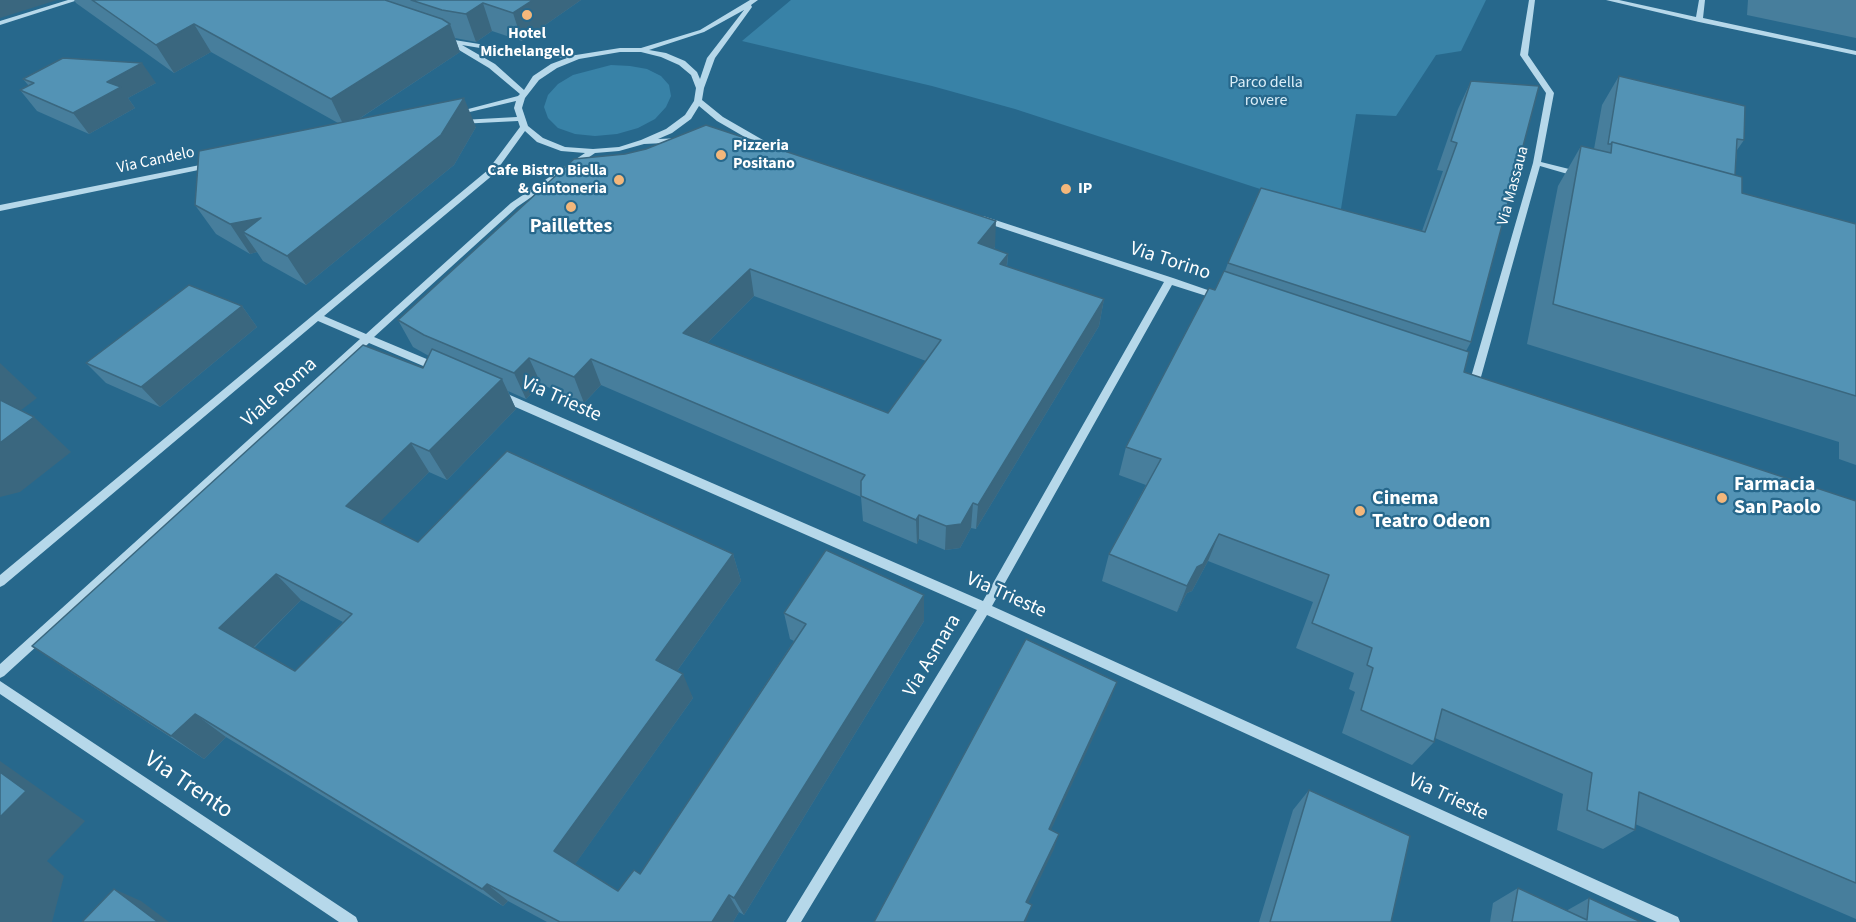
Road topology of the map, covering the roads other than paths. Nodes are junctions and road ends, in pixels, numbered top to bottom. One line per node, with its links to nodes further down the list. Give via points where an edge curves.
1 (75, 0): 7 (street)
2 (1532, 0): 23 (street, Via Massaua, via 1524,54 1550,93)
3 (1609, 0): 6 (street)
4 (1702, 0): 6 (street)
5 (754, 1): 10 (street, via 702,31); 13 (street, via 711,58)
6 (1699, 20): 11 (street)
7 (0, 23)
8 (441, 38): 9 (street)
9 (451, 42): 12 (street); 14 (street, via 492,66)
10 (641, 50): 12 (street); 13 (street, via 682,63 694,74)
11 (1856, 53)
12 (577, 57): 14 (street, via 536,78)
13 (700, 88): 15 (street)
14 (522, 95): 16 (street, via 518,108); 16 (street, via 450,118)
15 (698, 101): 18 (street, via 688,117); 21 (street, via 720,119)
16 (522, 123): 20 (street, via 540,140); 30 (street, Viale Roma, via 491,172)
17 (688, 139): 18 (street)
18 (644, 142): 20 (street)
19 (746, 147): 21 (street)
20 (593, 151): 31 (street, Viale Roma, via 514,205)
21 (779, 153): 22 (street)
22 (790, 156)
23 (1537, 163): 25 (street); 34 (street, Via Massaua)
24 (218, 164): 26 (street, Via Candelo)
25 (1582, 175)
26 (0, 208)
27 (972, 215): 28 (street, Via Torino)
28 (1170, 280): 29 (street, Via Torino); 38 (street, Via Asmara)
29 (1226, 299)
30 (317, 317): 31 (street); 37 (street, Viale Roma)
31 (368, 337): 32 (street); 39 (street, Viale Roma)
32 (455, 375)
33 (1463, 380): 34 (street)
34 (1474, 384): 35 (street)
35 (1485, 388)
36 (487, 390): 38 (street, Via Trieste)
37 (0, 582)
38 (985, 608): 42 (street, Via Asmara); 43 (street, Via Trieste)
39 (0, 672)
40 (0, 687): 41 (street, Via Trento)
41 (351, 922)
42 (793, 922)
43 (1673, 922)

